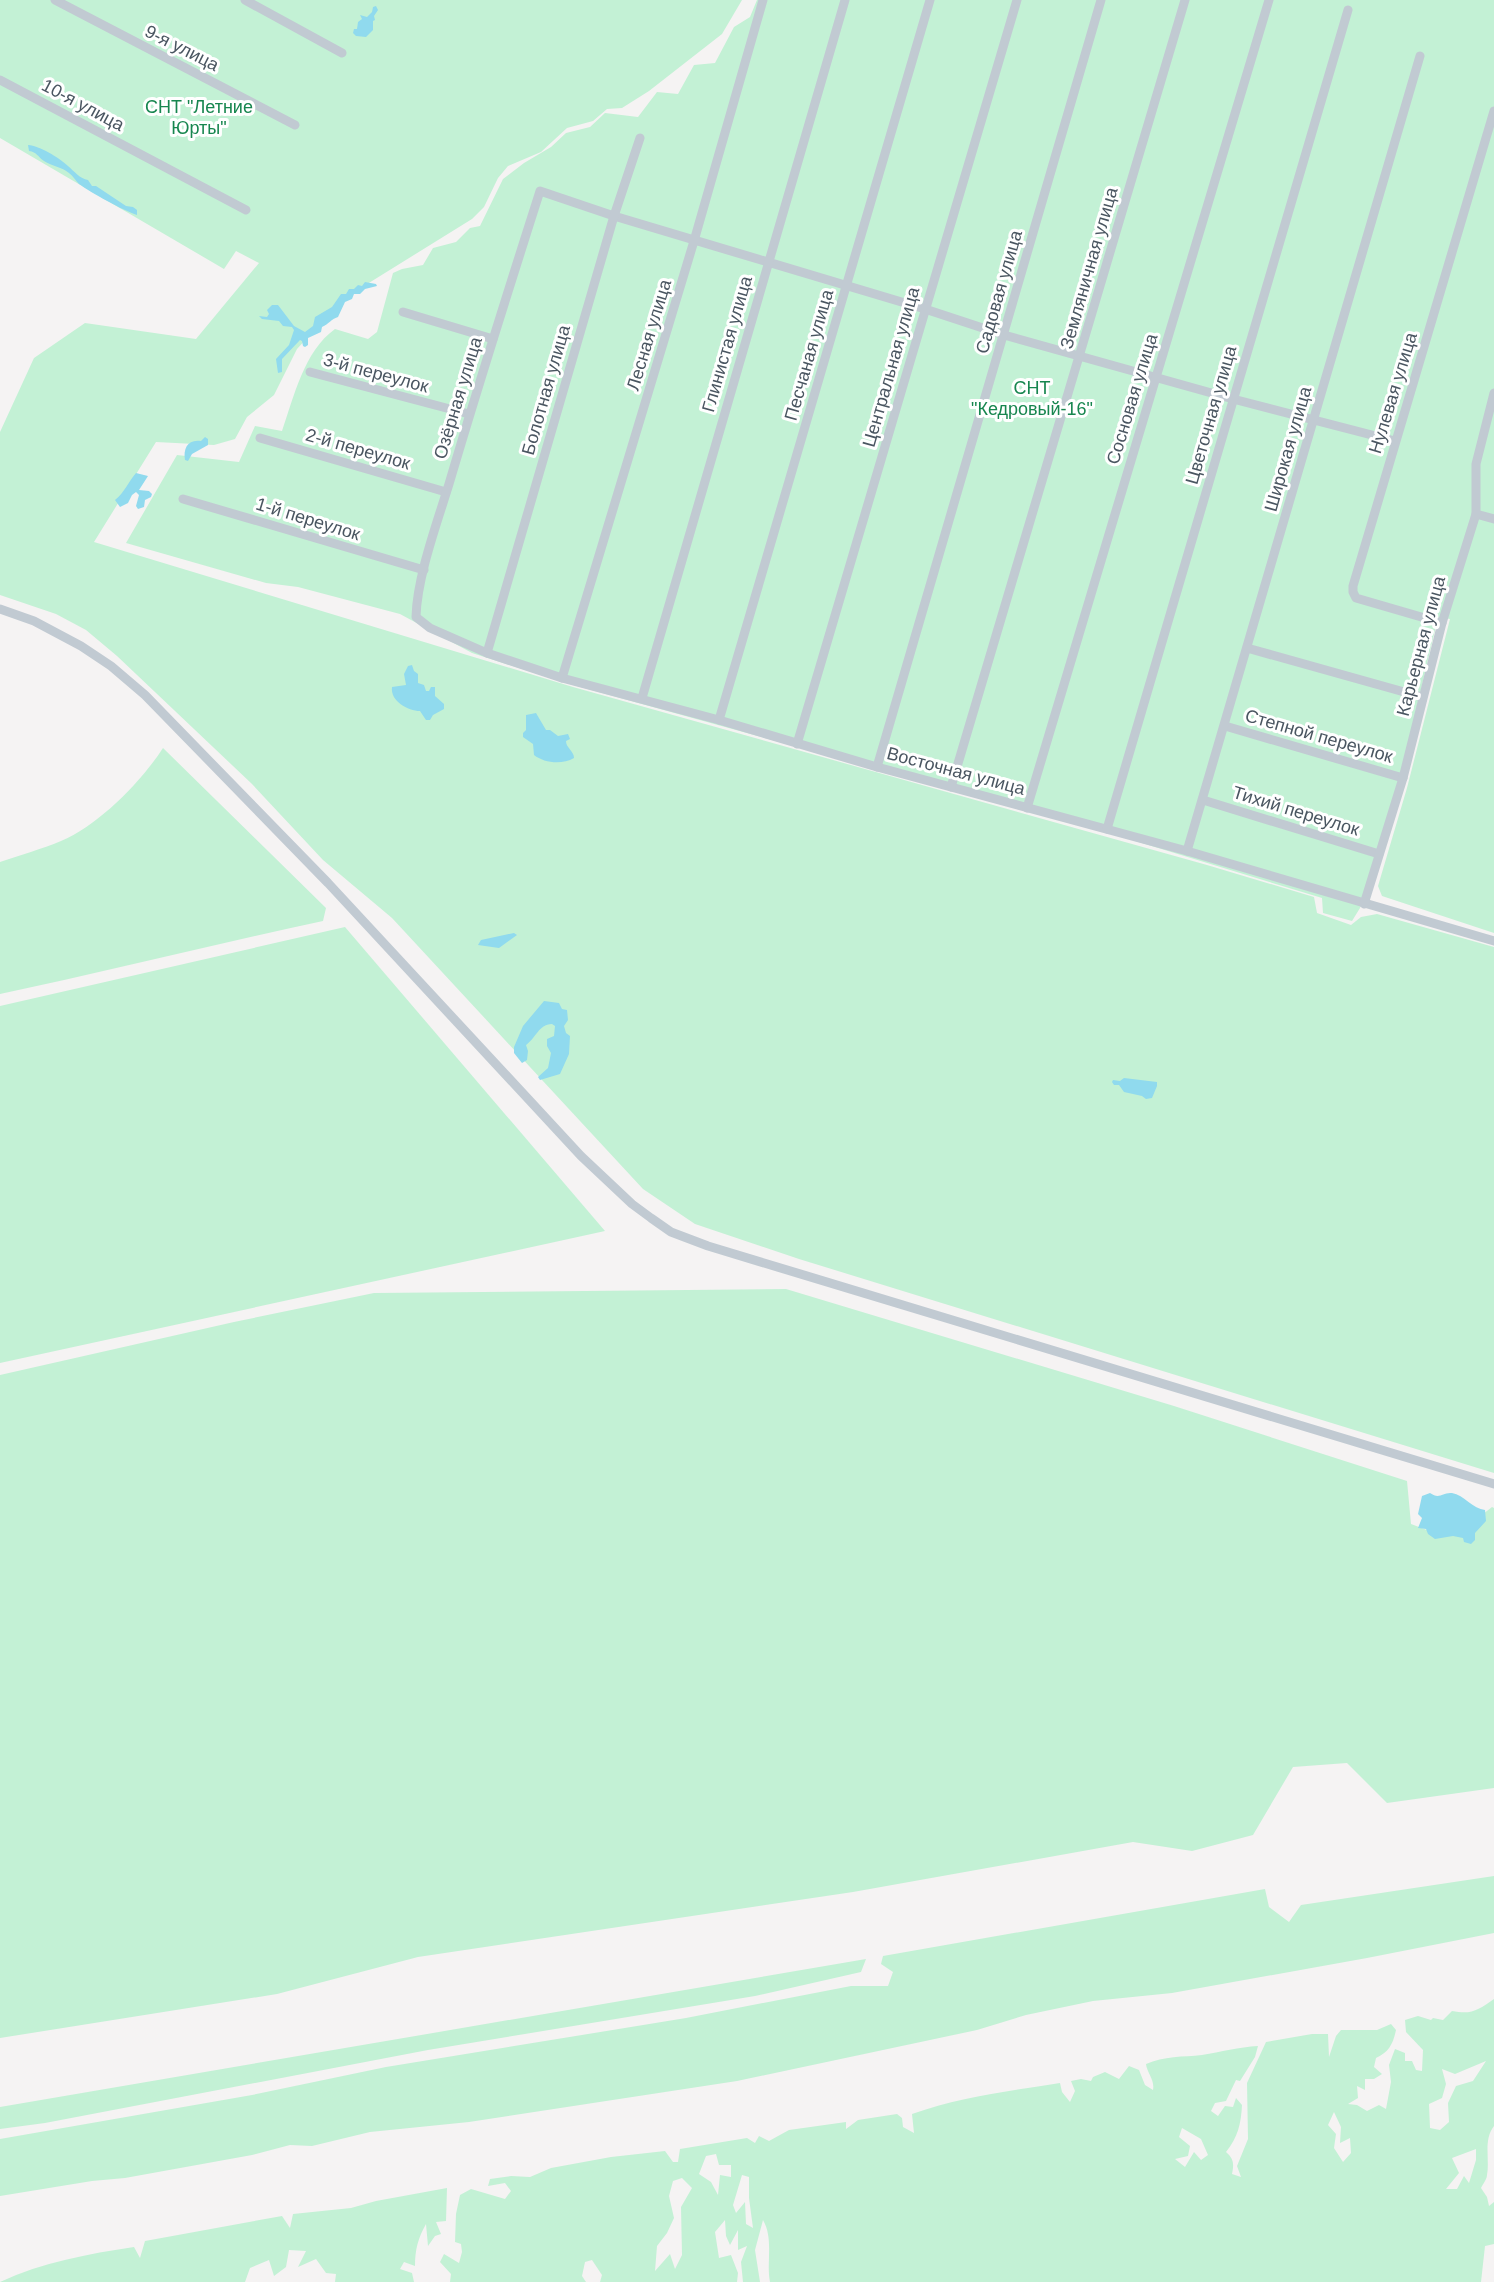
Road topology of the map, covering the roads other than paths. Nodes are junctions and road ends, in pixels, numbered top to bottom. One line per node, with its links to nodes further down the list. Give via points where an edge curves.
1 (55, 0): 15 (street, 9-я улица)
2 (245, 0): 11 (street)
3 (763, 0): 19 (street, Лесная улица)
4 (845, 0): 20 (street, Глинистая улица)
5 (930, 0): 21 (street, Песчаная улица)
6 (1017, 0): 22 (street, Центральная улица)
7 (1101, 0): 24 (street, Садовая улица)
8 (1185, 0): 26 (street, Земляничная улица)
9 (1269, 0): 28 (street, Сосновая улица)
10 (1348, 10): 30 (street, Цветочная улица)
11 (342, 53)
12 (1420, 56): 32 (street, Широкая улица)
13 (0, 80): 17 (street, 10-я улица)
14 (1494, 111): 34 (street, Нулевая улица)
15 (295, 125)
16 (640, 138): 18 (street, Болотная улица)
17 (246, 210)
18 (614, 216): 19 (street); 25 (street, Озёрная улица, via 540,191); 44 (street, Болотная улица)
19 (694, 241): 20 (street); 45 (street, Лесная улица)
20 (767, 262): 21 (street); 47 (street, Глинистая улица)
21 (847, 287): 22 (street); 48 (street, Песчаная улица)
22 (925, 309): 24 (street); 50 (street, Центральная улица)
23 (403, 312): 25 (street)
24 (1004, 335): 26 (street); 51 (street, Садовая улица)
25 (493, 339): 31 (street, Озёрная улица)
26 (1080, 357): 28 (street); 53 (street, Земляничная улица)
27 (310, 372): 31 (street, 3-й переулок)
28 (1156, 376): 30 (street); 55 (street, Сосновая улица)
29 (1494, 393): 37 (street, Карьерная улица, via 1476,464)
30 (1233, 399): 32 (street); 56 (street, Цветочная улица)
31 (469, 414): 35 (street, Озёрная улица)
32 (1314, 419): 34 (street); 43 (street, Широкая улица)
33 (260, 438): 35 (street, 2-й переулок)
34 (1395, 441): 42 (street, Нулевая улица, via 1353,592 1356,598)
35 (446, 492): 39 (street, Озёрная улица)
36 (183, 499): 39 (street, 1-й переулок)
37 (1476, 514): 38 (street); 42 (street, Карьерная улица)
38 (1494, 519)
39 (424, 570): 41 (street, Озёрная улица)
40 (0, 609): 61 (street, via 34,621 81,646 145,694 328,883 581,1156 632,1204 671,1232)
41 (416, 617): 44 (street, Восточная улица, via 430,628)
42 (1442, 623): 46 (street, Карьерная улица)
43 (1247, 648): 46 (street); 49 (street, Широкая улица)
44 (487, 653): 45 (street, Восточная улица)
45 (562, 678): 47 (street, Восточная улица)
46 (1422, 697): 52 (street, Карьерная улица)
47 (642, 698): 48 (street, Восточная улица)
48 (719, 720): 50 (street, Восточная улица)
49 (1226, 726): 52 (street, Степной переулок); 54 (street, Широкая улица)
50 (797, 744): 51 (street, Восточная улица)
51 (877, 767): 53 (street, Восточная улица)
52 (1403, 778): 58 (street, Карьерная улица)
53 (951, 787): 55 (street, Восточная улица)
54 (1203, 800): 57 (street, Широкая улица); 58 (street, Тихий переулок)
55 (1027, 808): 56 (street, Восточная улица)
56 (1107, 829): 57 (street, Восточная улица)
57 (1187, 851): 59 (street, Восточная улица)
58 (1379, 854): 59 (street, Карьерная улица)
59 (1364, 904): 60 (street, Восточная улица)
60 (1494, 941)
61 (1494, 1484)

